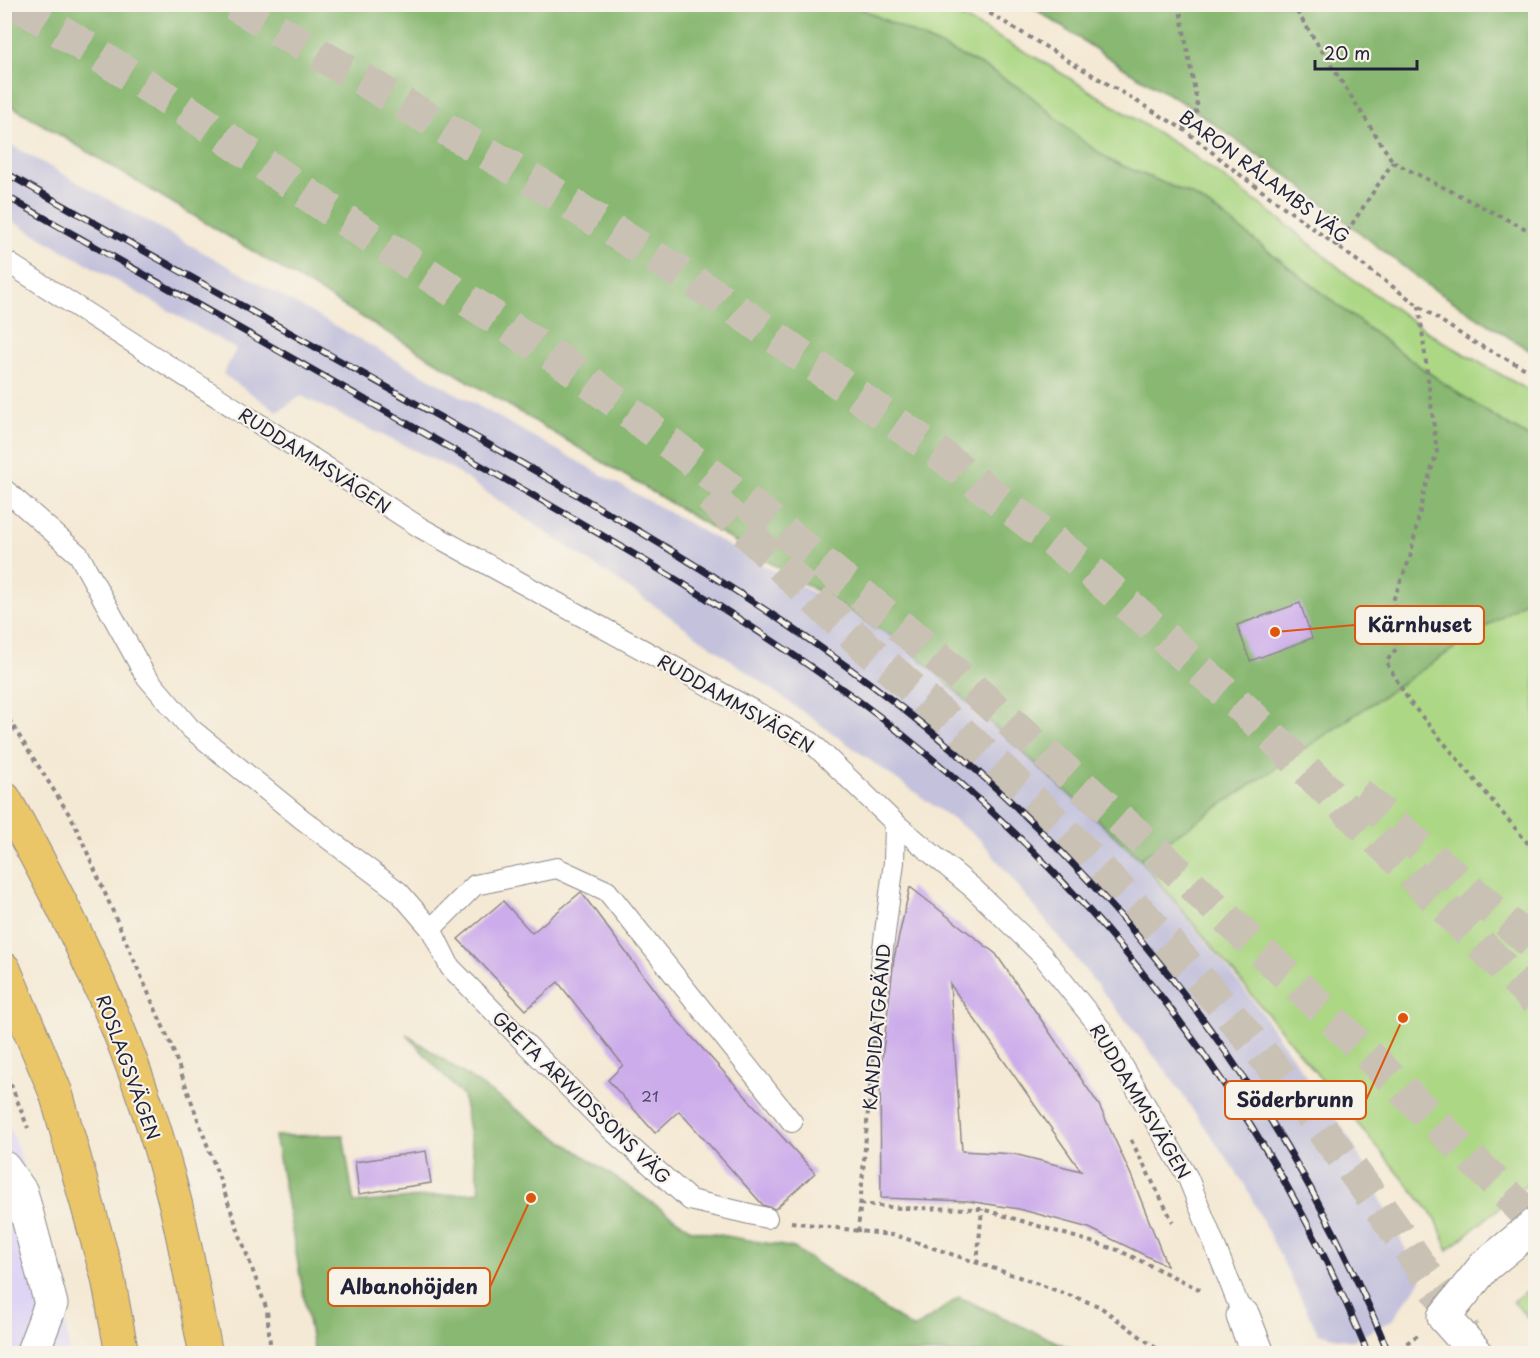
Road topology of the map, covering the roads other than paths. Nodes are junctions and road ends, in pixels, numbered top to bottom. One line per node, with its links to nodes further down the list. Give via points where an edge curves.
1 (4, 260): 4 (lane, RUDDAMMSVÄGEN, via 421,528 811,742)
2 (4, 489): 5 (lane, GRETA ARWIDSSONS VÄG, via 79,555 146,675 190,728 399,892)
3 (4, 798): 15 (main road, ROSLAGSVÄGEN, via 60,897 114,1016 174,1198)
4 (895, 823): 6 (lane, KANDIDATGRÄND); 12 (lane, RUDDAMMSVÄGEN, via 974,889 1042,955 1102,1030 1188,1178)
5 (431, 929): 8 (lane, via 476,885 557,868 607,891); 10 (lane, GRETA ARWIDSSONS VÄG, via 450,967 606,1125 690,1200)
6 (881, 964)
7 (4, 969): 14 (main road, via 56,1093 108,1278)
8 (792, 1122)
9 (4, 1168): 13 (street, via 21,1192 51,1304)
10 (767, 1218)
11 (1536, 1224): 17 (street, via 1484,1267 1444,1317)
12 (1243, 1316): 16 (street, RUDDAMMSVÄGEN)
13 (32, 1353)
14 (122, 1353)
15 (206, 1353)
16 (1258, 1353)
17 (1478, 1353)

